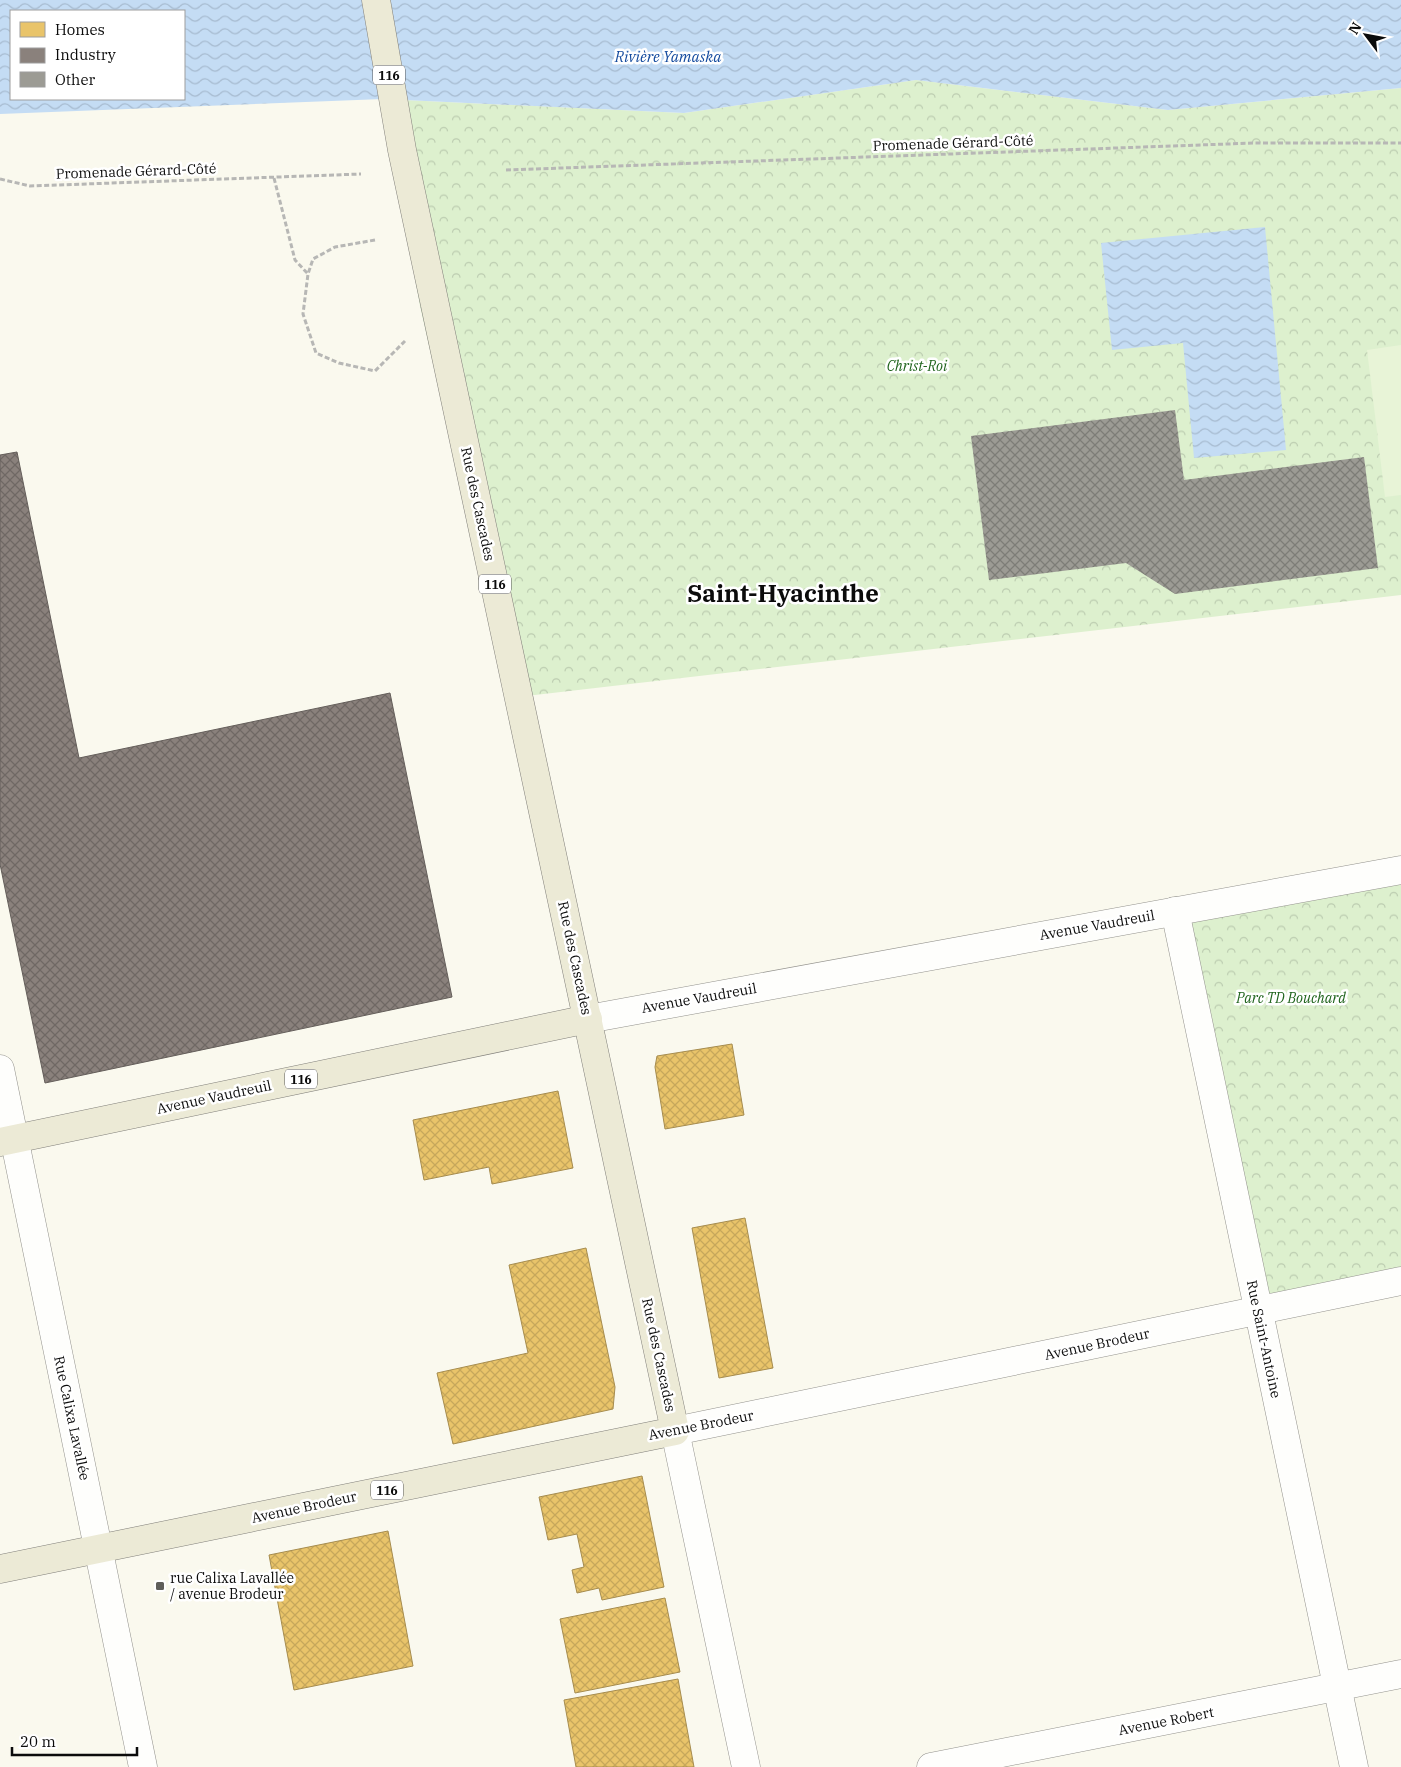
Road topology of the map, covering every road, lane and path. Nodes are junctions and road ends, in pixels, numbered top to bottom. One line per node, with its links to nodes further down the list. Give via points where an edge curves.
1 (376, 0): 12 (main road, Rue des Cascades / 116, via 402,150)
2 (1401, 142): 3 (path, Promenade Gérard-Côté, via 1255,143)
3 (506, 170)
4 (361, 174): 5 (path, Promenade Gérard-Côté)
5 (274, 178): 6 (path, Promenade Gérard-Côté, via 30,186); 8 (path, via 295,260)
6 (0, 179)
7 (375, 240): 8 (path, via 336,247 314,258)
8 (308, 274): 9 (path, via 303,314 316,353 339,363 375,371)
9 (408, 338)
10 (1401, 870): 11 (street, Avenue Vaudreuil)
11 (1175, 911): 12 (street, Avenue Vaudreuil); 16 (street, Rue Saint-Antoine)
12 (588, 1019): 14 (main road, Avenue Vaudreuil / 116); 17 (main road, Rue des Cascades / 116)
13 (0, 1069): 14 (street, Rue Calixa Lavallée)
14 (7, 1141): 18 (street, Rue Calixa Lavallée)
15 (1401, 1281): 16 (street, Avenue Brodeur)
16 (1258, 1310): 17 (street, Avenue Brodeur); 21 (street, Rue Saint-Antoine)
17 (675, 1431): 18 (main road, Avenue Brodeur / 116); 23 (street, Rue des Cascades)
18 (98, 1549): 19 (main road, Avenue Brodeur / 116); 22 (street, Rue Calixa Lavallée)
19 (0, 1569)
20 (1401, 1674): 21 (street, Avenue Robert)
21 (1338, 1687): 24 (street, Avenue Robert); 25 (street, Rue Saint-Antoine)
22 (143, 1767)
23 (746, 1767)
24 (931, 1767)
25 (1354, 1767)

